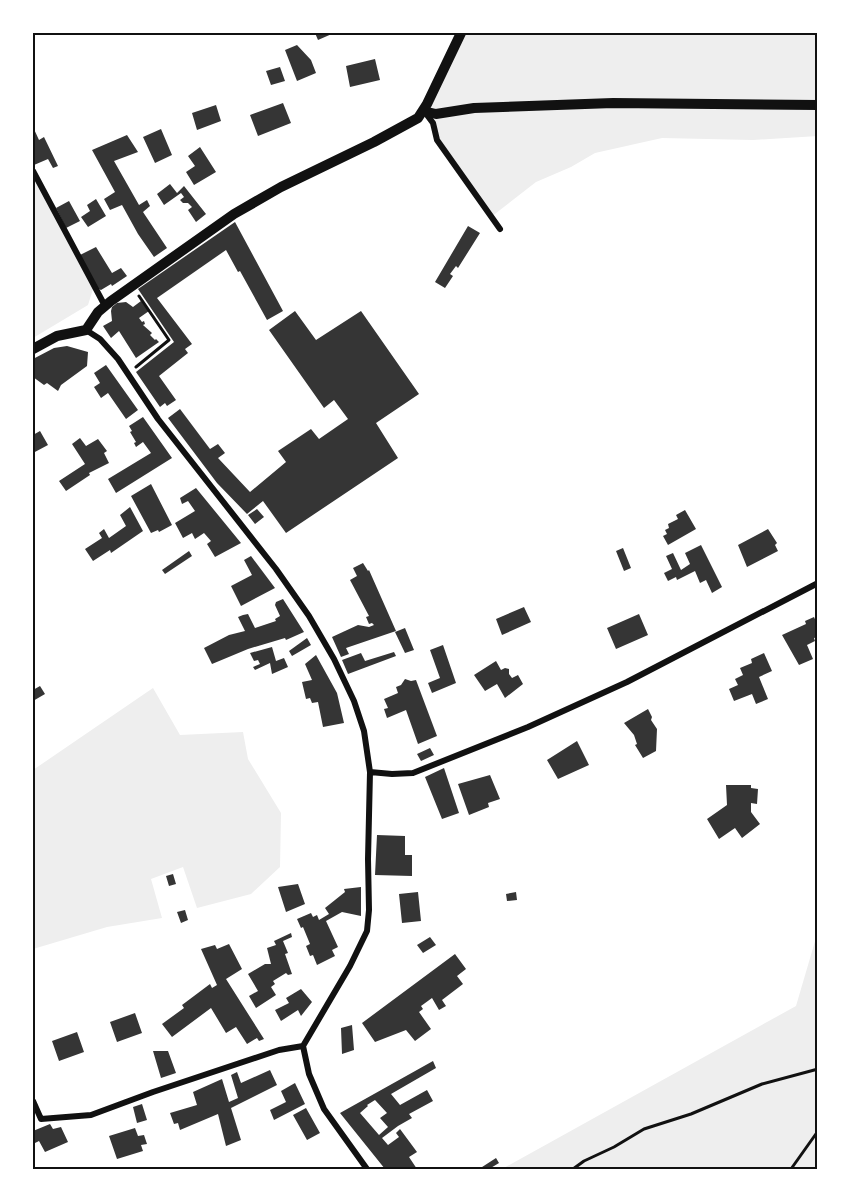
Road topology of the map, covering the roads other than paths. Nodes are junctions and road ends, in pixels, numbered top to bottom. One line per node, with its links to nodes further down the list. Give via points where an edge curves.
1 (461, 33): 3 (street)
2 (818, 105): 3 (street, via 613,103 474,108 436,114)
3 (423, 111): 5 (street, via 433,123 436,140); 6 (street, via 403,127 234,214)
4 (33, 171): 6 (street)
5 (500, 229)
6 (105, 306): 7 (street)
7 (86, 330): 8 (street, via 57,336); 10 (street, via 106,345 128,373 158,419 309,616 354,701 364,731)
8 (33, 349)
9 (818, 583): 10 (street, via 627,682 528,727 413,773)
10 (370, 772): 11 (street, via 367,931)
11 (303, 1047): 12 (street, via 279,1050 91,1115 41,1119); 13 (street, via 324,1109)
12 (33, 1101)
13 (367, 1169)

